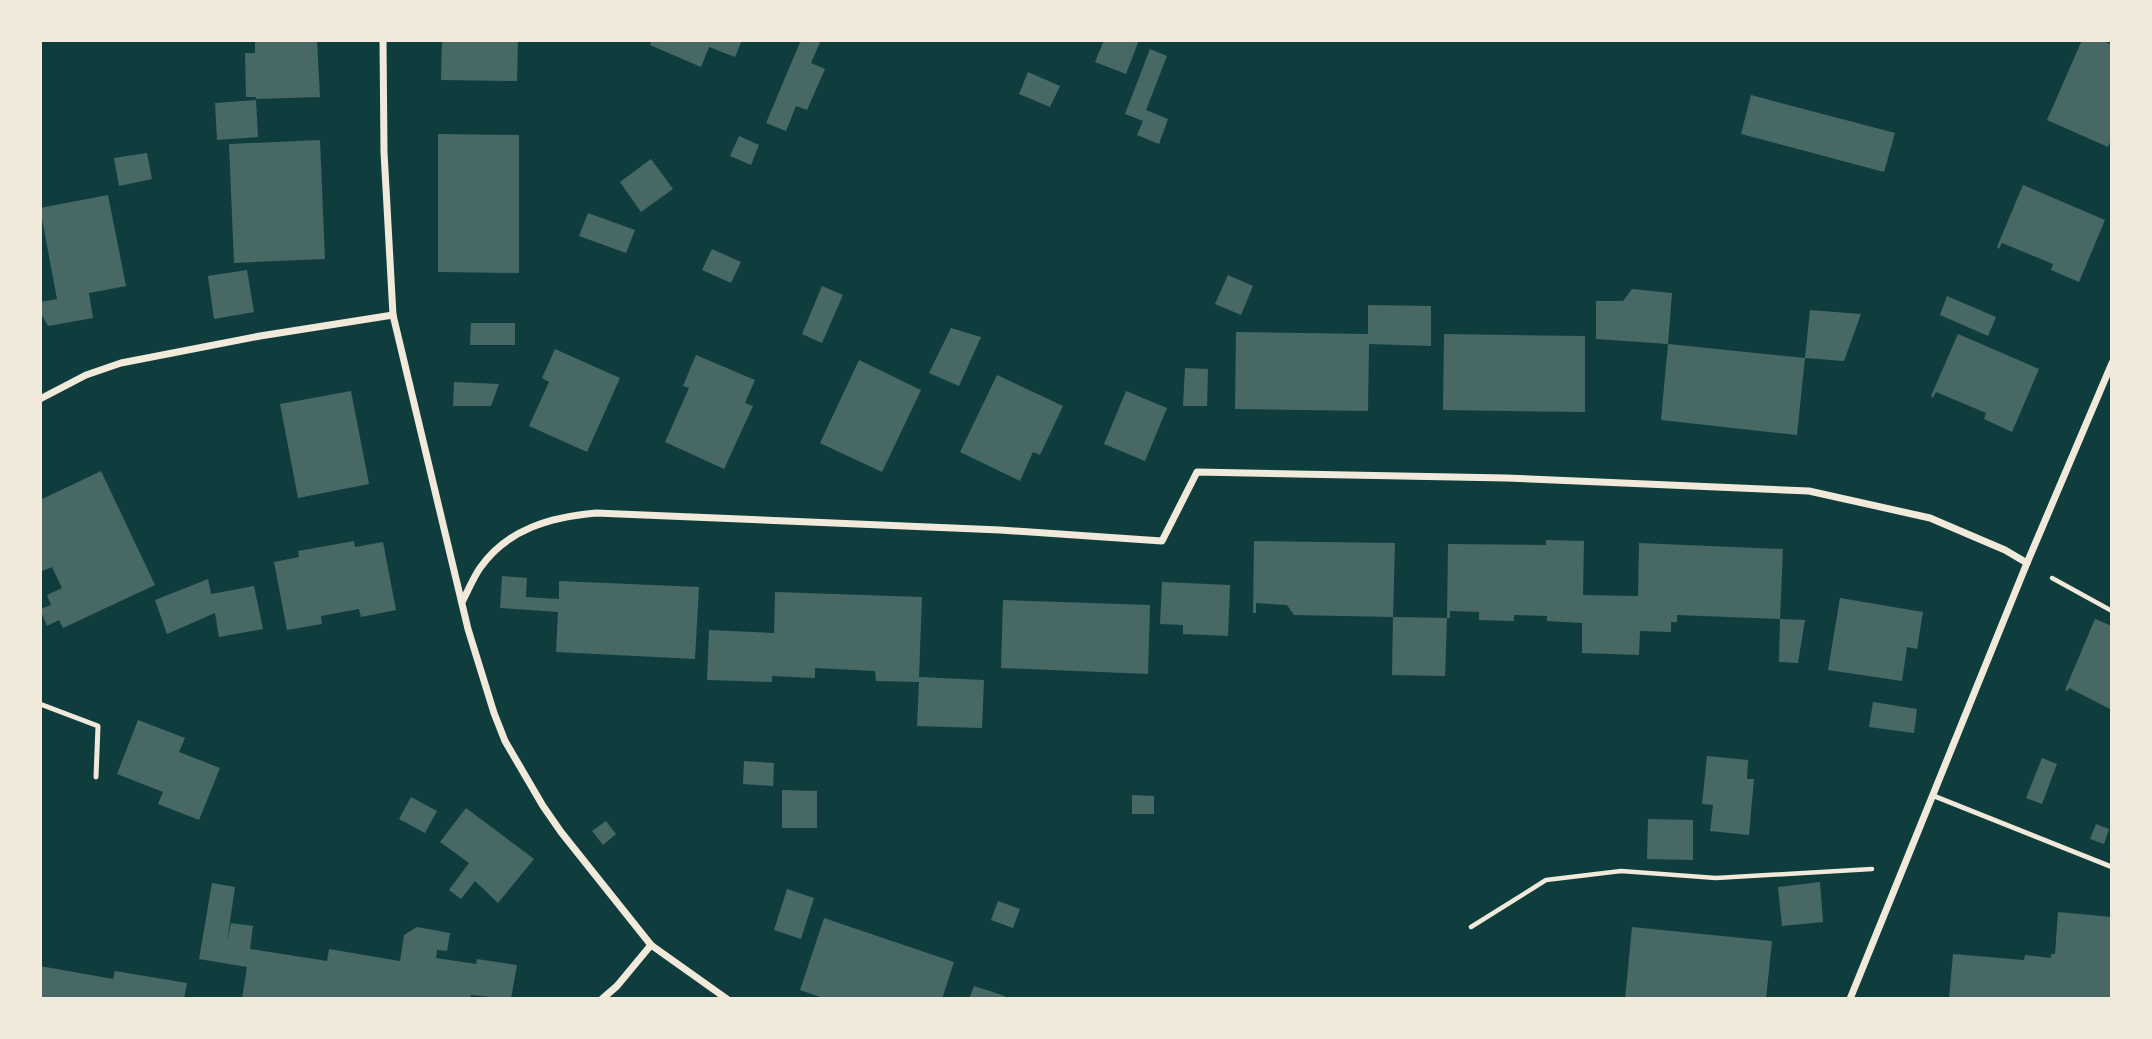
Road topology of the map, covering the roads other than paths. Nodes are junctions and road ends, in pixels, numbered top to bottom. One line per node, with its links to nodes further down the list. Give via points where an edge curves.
1 (383, 40): 2 (street)
2 (393, 315): 4 (street, via 121,363); 6 (street)
3 (2112, 363): 5 (street)
4 (40, 399)
5 (2027, 563): 6 (street, via 1930,518 1809,491 1506,478 1197,472 1163,541 596,513 565,516 500,545 480,568); 9 (street)
6 (462, 602): 11 (street, via 479,668 510,750 561,832)
7 (40, 704): 8 (lane, via 98,726)
8 (96, 777)
9 (1934, 796): 10 (lane); 14 (street)
10 (2112, 867)
11 (651, 944): 12 (street); 13 (street)
12 (602, 999)
13 (727, 999)
14 (1850, 999)

